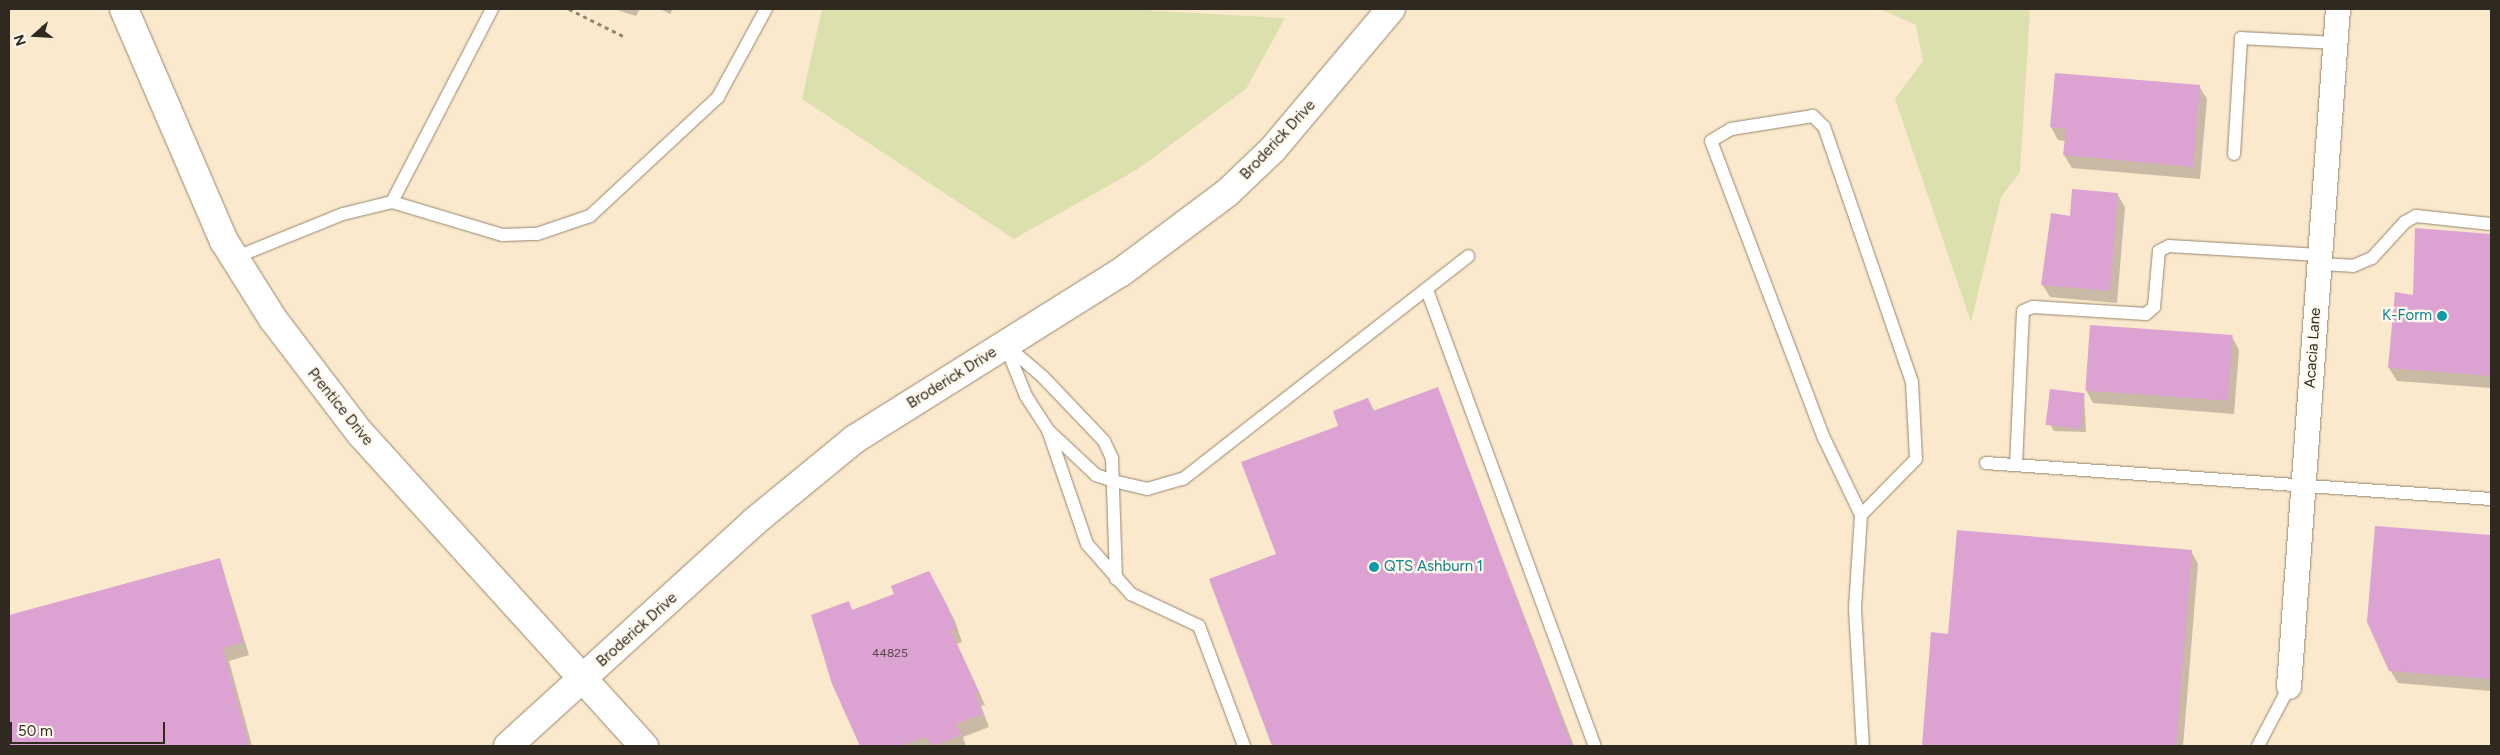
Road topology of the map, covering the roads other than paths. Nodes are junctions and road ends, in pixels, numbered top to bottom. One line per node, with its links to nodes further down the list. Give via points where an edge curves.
1 (124, 9): 11 (street, Prentice Drive)
2 (492, 9): 8 (lane)
3 (766, 9): 8 (lane, via 718,97 590,216 537,234 503,235)
4 (1391, 9): 14 (street, Broderick Drive, via 1273,149 1227,193 1120,273)
5 (2338, 9): 6 (street, Acacia Lane)
6 (2335, 43): 7 (lane, via 2241,38); 12 (street, Acacia Lane)
7 (2234, 154)
8 (392, 202): 11 (lane, via 343,214)
9 (2491, 224): 12 (lane, via 2416,216 2405,222 2372,258 2353,266)
10 (1468, 256): 13 (lane)
11 (234, 258): 23 (street, Prentice Drive, via 278,327 360,433)
12 (2319, 260): 17 (lane, via 2170,246 2160,251 2154,307 2146,314 2033,306 2023,311); 19 (street, Acacia Lane)
13 (1427, 290): 18 (lane, via 1183,479 1147,489); 28 (lane)
14 (1005, 344): 15 (lane, via 1026,396); 18 (lane, via 1104,441 1112,458); 23 (street, Broderick Drive, via 855,440 755,521)
15 (1048, 430): 18 (lane, via 1096,475); 22 (lane, via 1086,544)
16 (1986, 463): 17 (lane)
17 (2016, 465): 19 (lane)
18 (1113, 481): 22 (lane)
19 (2303, 486): 20 (lane); 24 (street, Acacia Lane)
20 (2491, 499)
21 (1861, 515): 21 (lane, via 1821,429 1711,141 1731,129 1814,116 1824,127 1912,382 1916,459); 29 (lane, via 1855,609)
22 (1116, 579): 27 (lane, via 1131,594 1199,626)
23 (584, 678): 25 (street, Broderick Drive); 26 (street, Prentice Drive)
24 (2289, 687): 30 (lane)
25 (508, 746)
26 (644, 746)
27 (1244, 746)
28 (1596, 746)
29 (1863, 746)
30 (2258, 746)

